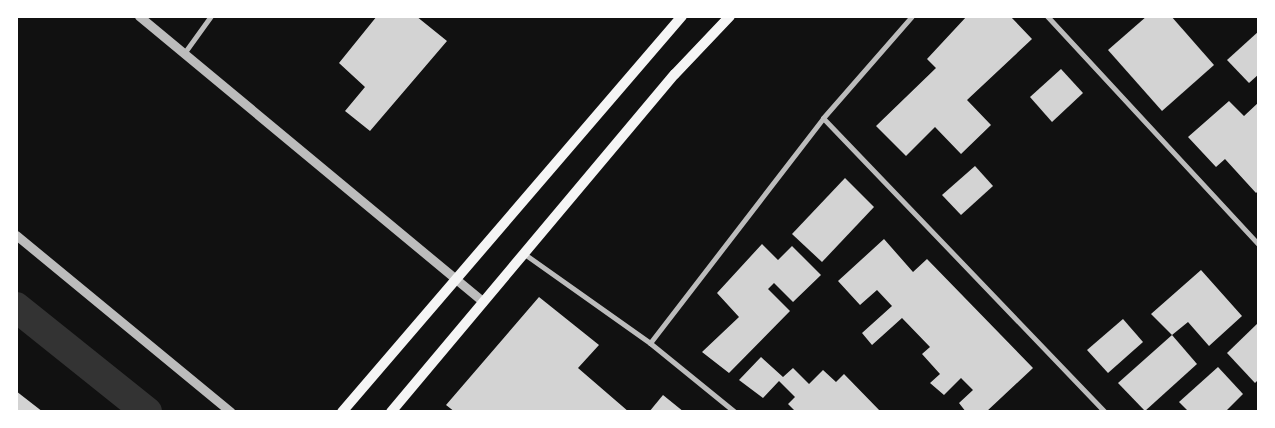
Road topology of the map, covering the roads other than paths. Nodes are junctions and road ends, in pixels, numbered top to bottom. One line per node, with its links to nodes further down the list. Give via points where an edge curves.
1 (139, 16): 7 (street)
2 (211, 16): 7 (street)
3 (682, 16): 12 (main road)
4 (730, 16): 11 (main road, via 675,74)
5 (912, 16): 8 (street)
6 (1047, 16): 10 (street)
7 (184, 52): 12 (street)
8 (823, 118): 14 (street); 19 (street)
9 (16, 235): 15 (street)
10 (1259, 246)
11 (523, 253): 13 (main road); 14 (street)
12 (456, 278): 13 (street); 16 (main road)
13 (484, 302): 17 (main road)
14 (650, 343): 18 (street)
15 (231, 412)
16 (342, 412)
17 (391, 412)
18 (735, 412)
19 (1105, 412)

